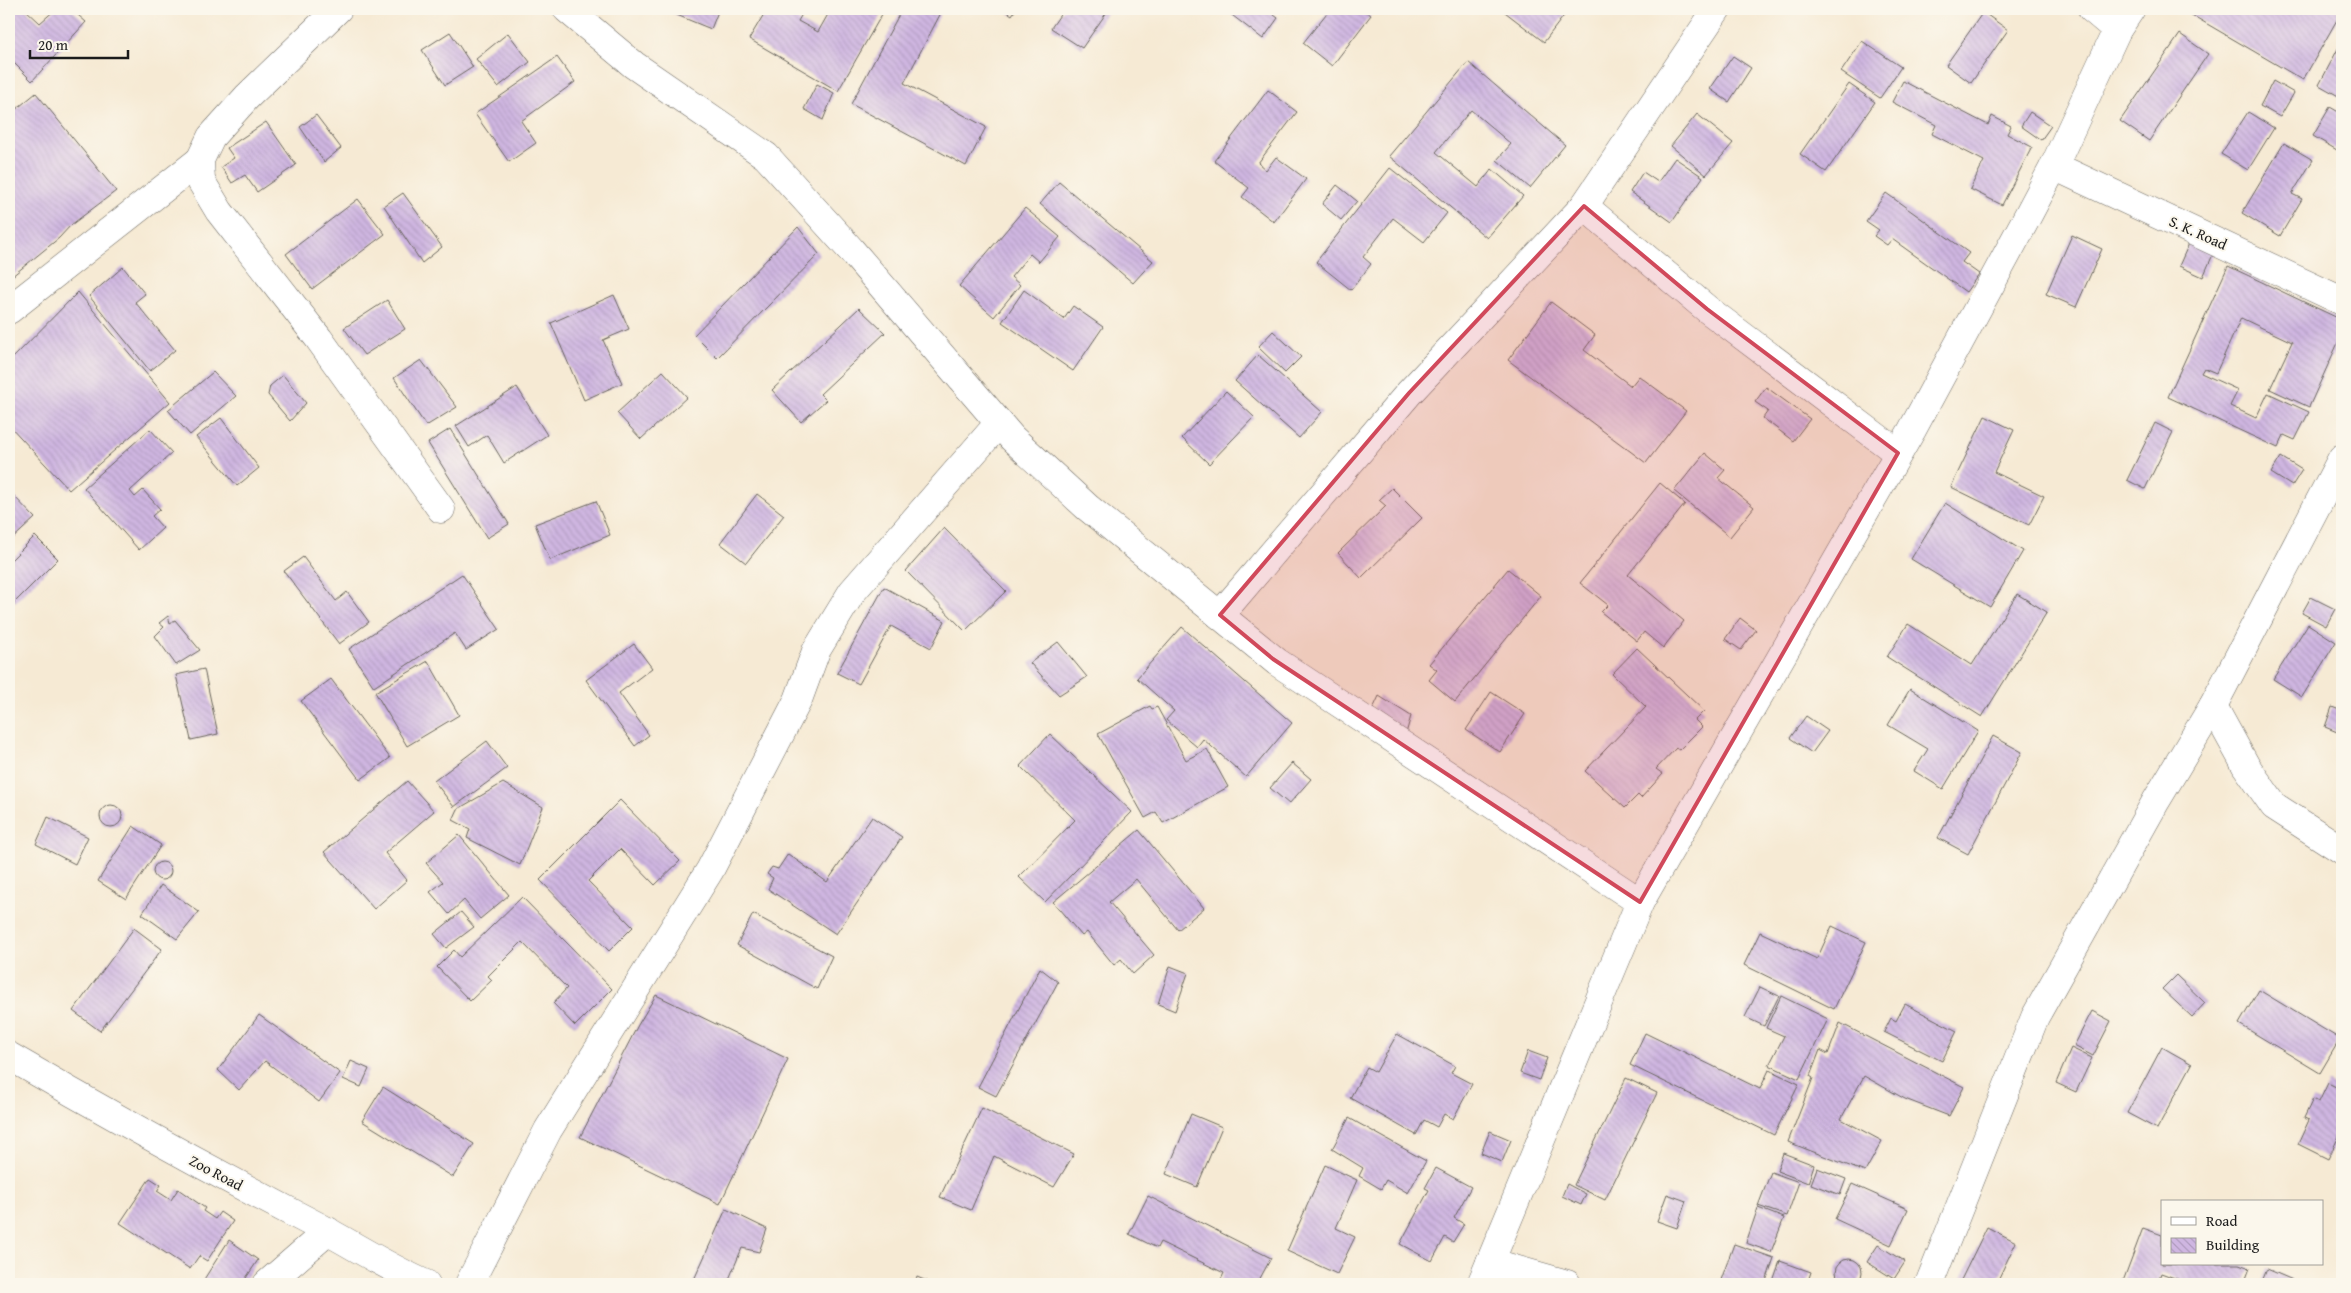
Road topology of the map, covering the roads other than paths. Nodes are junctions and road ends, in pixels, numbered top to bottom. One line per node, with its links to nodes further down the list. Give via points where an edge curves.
1 (338, 9): 6 (street, via 247,96 211,136)
2 (567, 9): 11 (street, via 634,64 766,156)
3 (1717, 9): 8 (street)
4 (2092, 9): 5 (street)
5 (2124, 19): 7 (street)
6 (200, 160): 10 (street); 14 (street, via 201,182 219,211 319,339)
7 (2054, 166): 9 (street, S. K. Road); 12 (street)
8 (1584, 206): 12 (street, via 1707,309); 15 (street, via 1410,393)
9 (2342, 300)
10 (9, 310)
11 (999, 423): 15 (street, via 1087,507); 24 (street, via 852,592 816,651 798,700 710,870 548,1130)
12 (1898, 453): 18 (street)
13 (2342, 458): 16 (street)
14 (441, 509)
15 (1220, 615): 18 (street, via 1277,662)
16 (2213, 706): 17 (street, via 2246,766 2274,806); 26 (street, via 2035,1017)
17 (2342, 850)
18 (1640, 902): 21 (street)
19 (9, 1056): 20 (street, Zoo Road, via 191,1161)
20 (328, 1231): 22 (street); 23 (street, Zoo Road, via 392,1270)
21 (1486, 1273): 25 (street)
22 (267, 1284)
23 (426, 1284)
24 (469, 1284)
25 (1568, 1284)
26 (1928, 1284)

